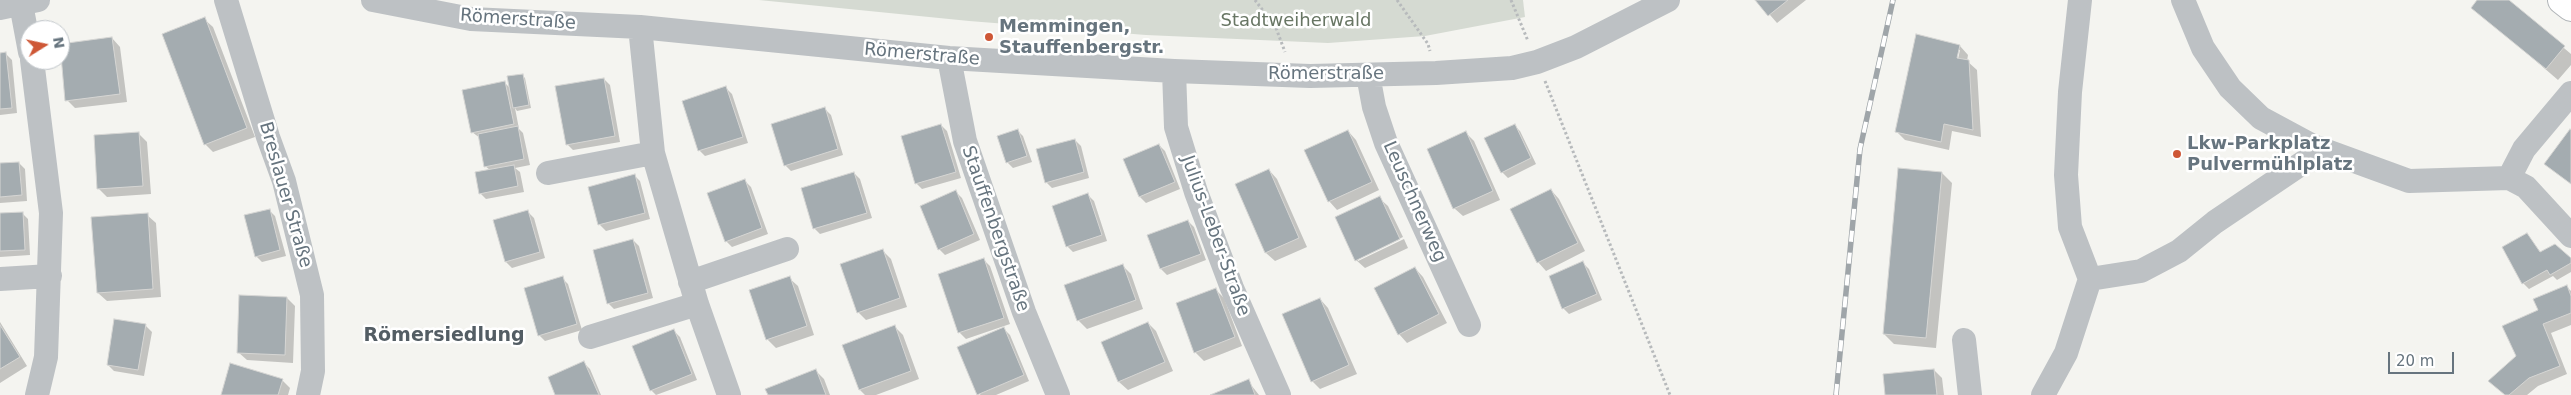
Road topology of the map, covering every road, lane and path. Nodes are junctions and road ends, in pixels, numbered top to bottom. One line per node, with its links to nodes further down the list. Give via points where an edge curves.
1 (226, 0): 36 (street, Breslauer Straße, via 284,181 312,295 313,371)
2 (373, 0): 13 (street, Römerstraße, via 470,19)
3 (1256, 0): 20 (path, via 1276,28 1287,59)
4 (1397, 0): 18 (path, via 1428,44)
5 (1511, 0): 15 (path)
6 (1668, 0): 15 (street, Römerstraße, via 1576,47)
7 (2183, 0): 22 (street, via 2203,48 2230,88 2261,118)
8 (2562, 0): 10 (main road)
9 (19, 4): 12 (street)
10 (2571, 7)
11 (2078, 9): 30 (street, via 2066,175 2070,226)
12 (23, 20)
13 (640, 27): 14 (street, Römerstraße); 23 (street)
14 (949, 58): 17 (street, Römerstraße); 38 (street, Stauffenbergstraße, via 965,141 1024,312)
15 (1537, 62): 18 (street, Römerstraße, via 1512,68); 40 (path)
16 (33, 70): 28 (street, via 51,213)
17 (1174, 71): 20 (street, Römerstraße); 39 (street, Julius-Leber-Straße, via 1176,127 1196,192 1232,288)
18 (1436, 73): 19 (street, Römerstraße)
19 (1368, 75): 20 (street, Römerstraße); 32 (street, Leuschnerweg, via 1386,143)
20 (1310, 76)
21 (2571, 93): 25 (street, via 2524,149)
22 (2320, 148): 25 (street, via 2409,181); 30 (street, via 2179,251 2141,271)
23 (653, 153): 24 (street); 31 (street)
24 (548, 173)
25 (2509, 178): 26 (street, via 2526,187)
26 (2571, 236)
27 (787, 249): 31 (street)
28 (50, 276): 29 (street); 35 (street, via 46,358)
29 (0, 279)
30 (2090, 279): 42 (street, via 2066,353)
31 (694, 293): 33 (street); 37 (street)
32 (1469, 325)
33 (590, 336)
34 (1964, 340): 41 (street)
35 (37, 395)
36 (308, 395)
37 (729, 395)
38 (1058, 395)
39 (1279, 395)
40 (1670, 395)
41 (1970, 395)
42 (2044, 395)

